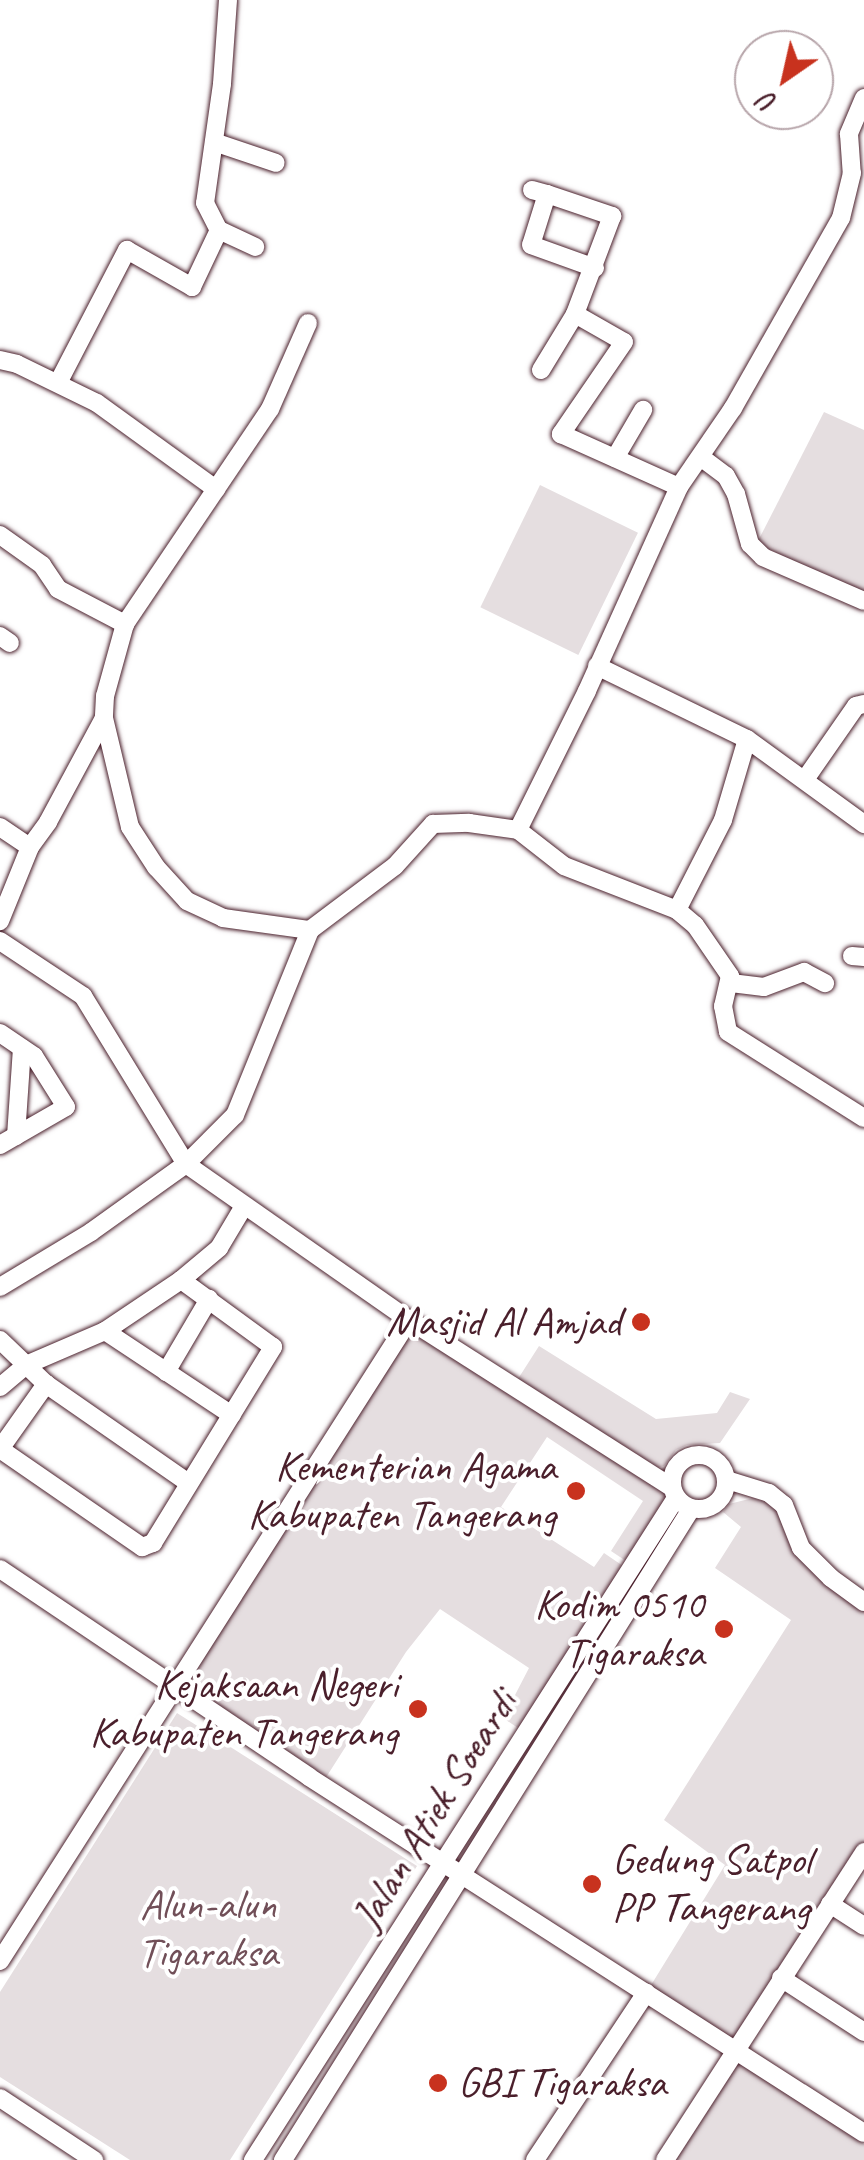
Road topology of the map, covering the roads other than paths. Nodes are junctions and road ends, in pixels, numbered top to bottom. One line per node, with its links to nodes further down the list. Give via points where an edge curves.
1 (228, 0): 3 (street)
2 (864, 98): 5 (street, via 849,134)
3 (214, 142): 4 (street); 6 (street, via 205,203)
4 (276, 163)
5 (858, 174): 16 (street, via 841,218)
6 (219, 230): 7 (street); 13 (street, via 192,287 127,250)
7 (255, 248)
8 (595, 268): 8 (street, via 612,216 540,192 531,245); 9 (street)
9 (576, 314): 12 (street); 15 (street, via 624,342 553,429)
10 (308, 323): 18 (street, via 270,409)
11 (0, 360): 13 (street)
12 (542, 370)
13 (58, 383): 18 (street)
14 (644, 410): 15 (street)
15 (615, 458): 17 (street)
16 (702, 458): 17 (street); 20 (street, via 726,476 750,544 764,558)
17 (680, 487): 22 (street)
18 (216, 489): 21 (street)
19 (0, 535): 21 (street, via 42,565 58,589)
20 (864, 601)
21 (125, 624): 24 (street)
22 (597, 666): 25 (street); 29 (street)
23 (864, 704): 26 (street, via 856,706)
24 (104, 718): 30 (street); 33 (street, via 130,827 187,902 223,918)
25 (746, 740): 26 (street); 31 (street, via 724,820)
26 (806, 778): 27 (street)
27 (864, 824)
28 (0, 828): 30 (street)
29 (518, 830): 31 (street, via 564,866); 33 (street, via 433,824 396,866)
30 (30, 847): 32 (street)
31 (677, 910): 36 (street, via 709,943)
32 (0, 921)
33 (310, 930): 41 (street, via 235,1115)
34 (0, 942): 41 (street, via 83,996)
35 (825, 982): 36 (street, via 804,972 764,987)
36 (731, 983): 39 (street, via 723,1006 728,1032)
37 (0, 1033): 38 (street)
38 (22, 1048): 40 (street); 40 (street, via 66,1107)
39 (864, 1118)
40 (8, 1140)
41 (186, 1164): 42 (street); 44 (street)
42 (244, 1206): 43 (street, via 218,1248); 46 (street)
43 (181, 1280): 45 (street); 47 (street)
44 (0, 1286)
45 (208, 1299): 50 (street); 53 (street, via 272,1346)
46 (408, 1320): 57 (street); 60 (street)
47 (105, 1331): 49 (street); 50 (street)
48 (0, 1340): 49 (street)
49 (26, 1365): 51 (street); 52 (street)
50 (166, 1372): 53 (street)
51 (46, 1384): 54 (street); 56 (street)
52 (0, 1387)
53 (232, 1415): 56 (street)
54 (0, 1449): 56 (street, via 142,1547 153,1543)
55 (727, 1480): 57 (street, via 717,1504); 57 (street, via 716,1461 696,1455 677,1466); 59 (street, via 784,1505 801,1548)
56 (187, 1482)
57 (680, 1498): 62 (street, Jalan Atiek Soeardi); 63 (street, Jalan Atiek Soeardi)
58 (0, 1569): 60 (street)
59 (864, 1602)
60 (176, 1688): 62 (street); 66 (street)
61 (864, 1852): 64 (street)
62 (443, 1864): 63 (street); 74 (street, Jalan Atiek Soeardi)
63 (462, 1876): 68 (street); 75 (street, Jalan Atiek Soeardi)
64 (830, 1904): 65 (street); 67 (street)
65 (864, 1926)
66 (0, 1961)
67 (781, 1978): 69 (street); 70 (street)
68 (646, 1993): 70 (street); 76 (street)
69 (864, 2032)
70 (735, 2050): 72 (street); 77 (street)
71 (0, 2098): 73 (street)
72 (864, 2132)
73 (94, 2160)
74 (253, 2160)
75 (283, 2160)
76 (535, 2160)
77 (664, 2160)

